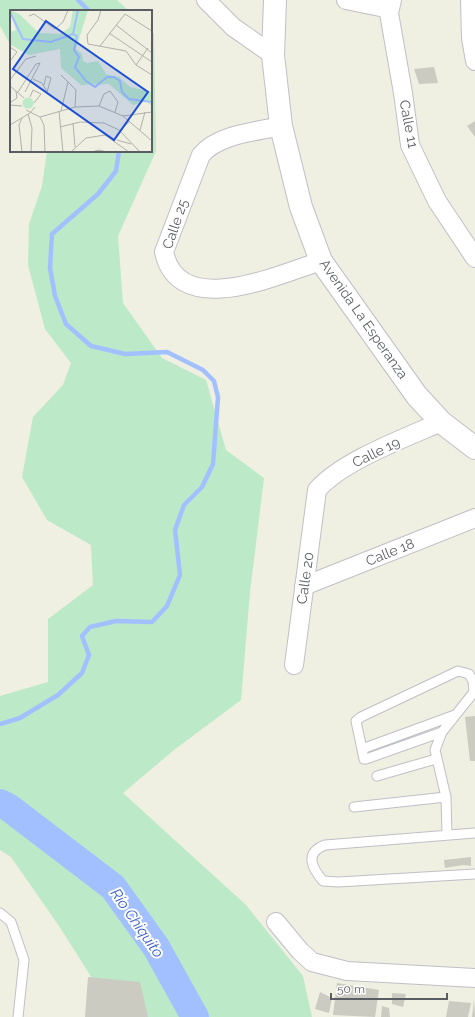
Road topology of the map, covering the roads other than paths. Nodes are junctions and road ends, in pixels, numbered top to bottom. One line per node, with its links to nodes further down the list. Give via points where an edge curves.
1 (206, 0): 6 (street, via 233,26)
2 (275, 0): 6 (street, Avenida La Esperanza)
3 (346, 0): 4 (street)
4 (391, 4): 9 (street, Calle 11, via 389,13 410,145 437,201)
5 (468, 5): 7 (street)
6 (273, 56): 8 (street, Avenida La Esperanza)
7 (475, 62)
8 (281, 126): 10 (street, Avenida La Esperanza, via 300,207); 10 (street, Calle 25, via 234,136 207,148 200,156 164,252 166,264 173,274 187,284 217,288 258,283)
9 (475, 258)
10 (321, 261): 11 (street, Avenida La Esperanza, via 417,396)
11 (441, 422): 12 (street, Avenida La Esperanza); 13 (street, Calle 19, via 356,461 327,479)
12 (475, 448)
13 (317, 490): 15 (street, Calle 20)
14 (475, 518): 15 (street, Calle 18)
15 (304, 586): 16 (street, Calle 20)
16 (294, 665)
17 (456, 714): 18 (lane); 19 (lane); 19 (lane, via 474,692 473,681 464,671 458,671 357,719)
18 (442, 732): 19 (lane, via 366,759); 20 (lane, via 435,750)
19 (362, 749)
20 (436, 759): 21 (lane); 22 (lane)
21 (377, 776)
22 (446, 798): 23 (lane); 25 (lane)
23 (354, 807)
24 (475, 833): 25 (lane)
25 (447, 835): 26 (lane, via 325,845 317,848 312,863 323,881)
26 (475, 874)
27 (0, 913): 30 (lane, via 10,922 24,960)
28 (276, 922): 29 (street, via 312,962 348,971)
29 (475, 978)
30 (18, 1017)

